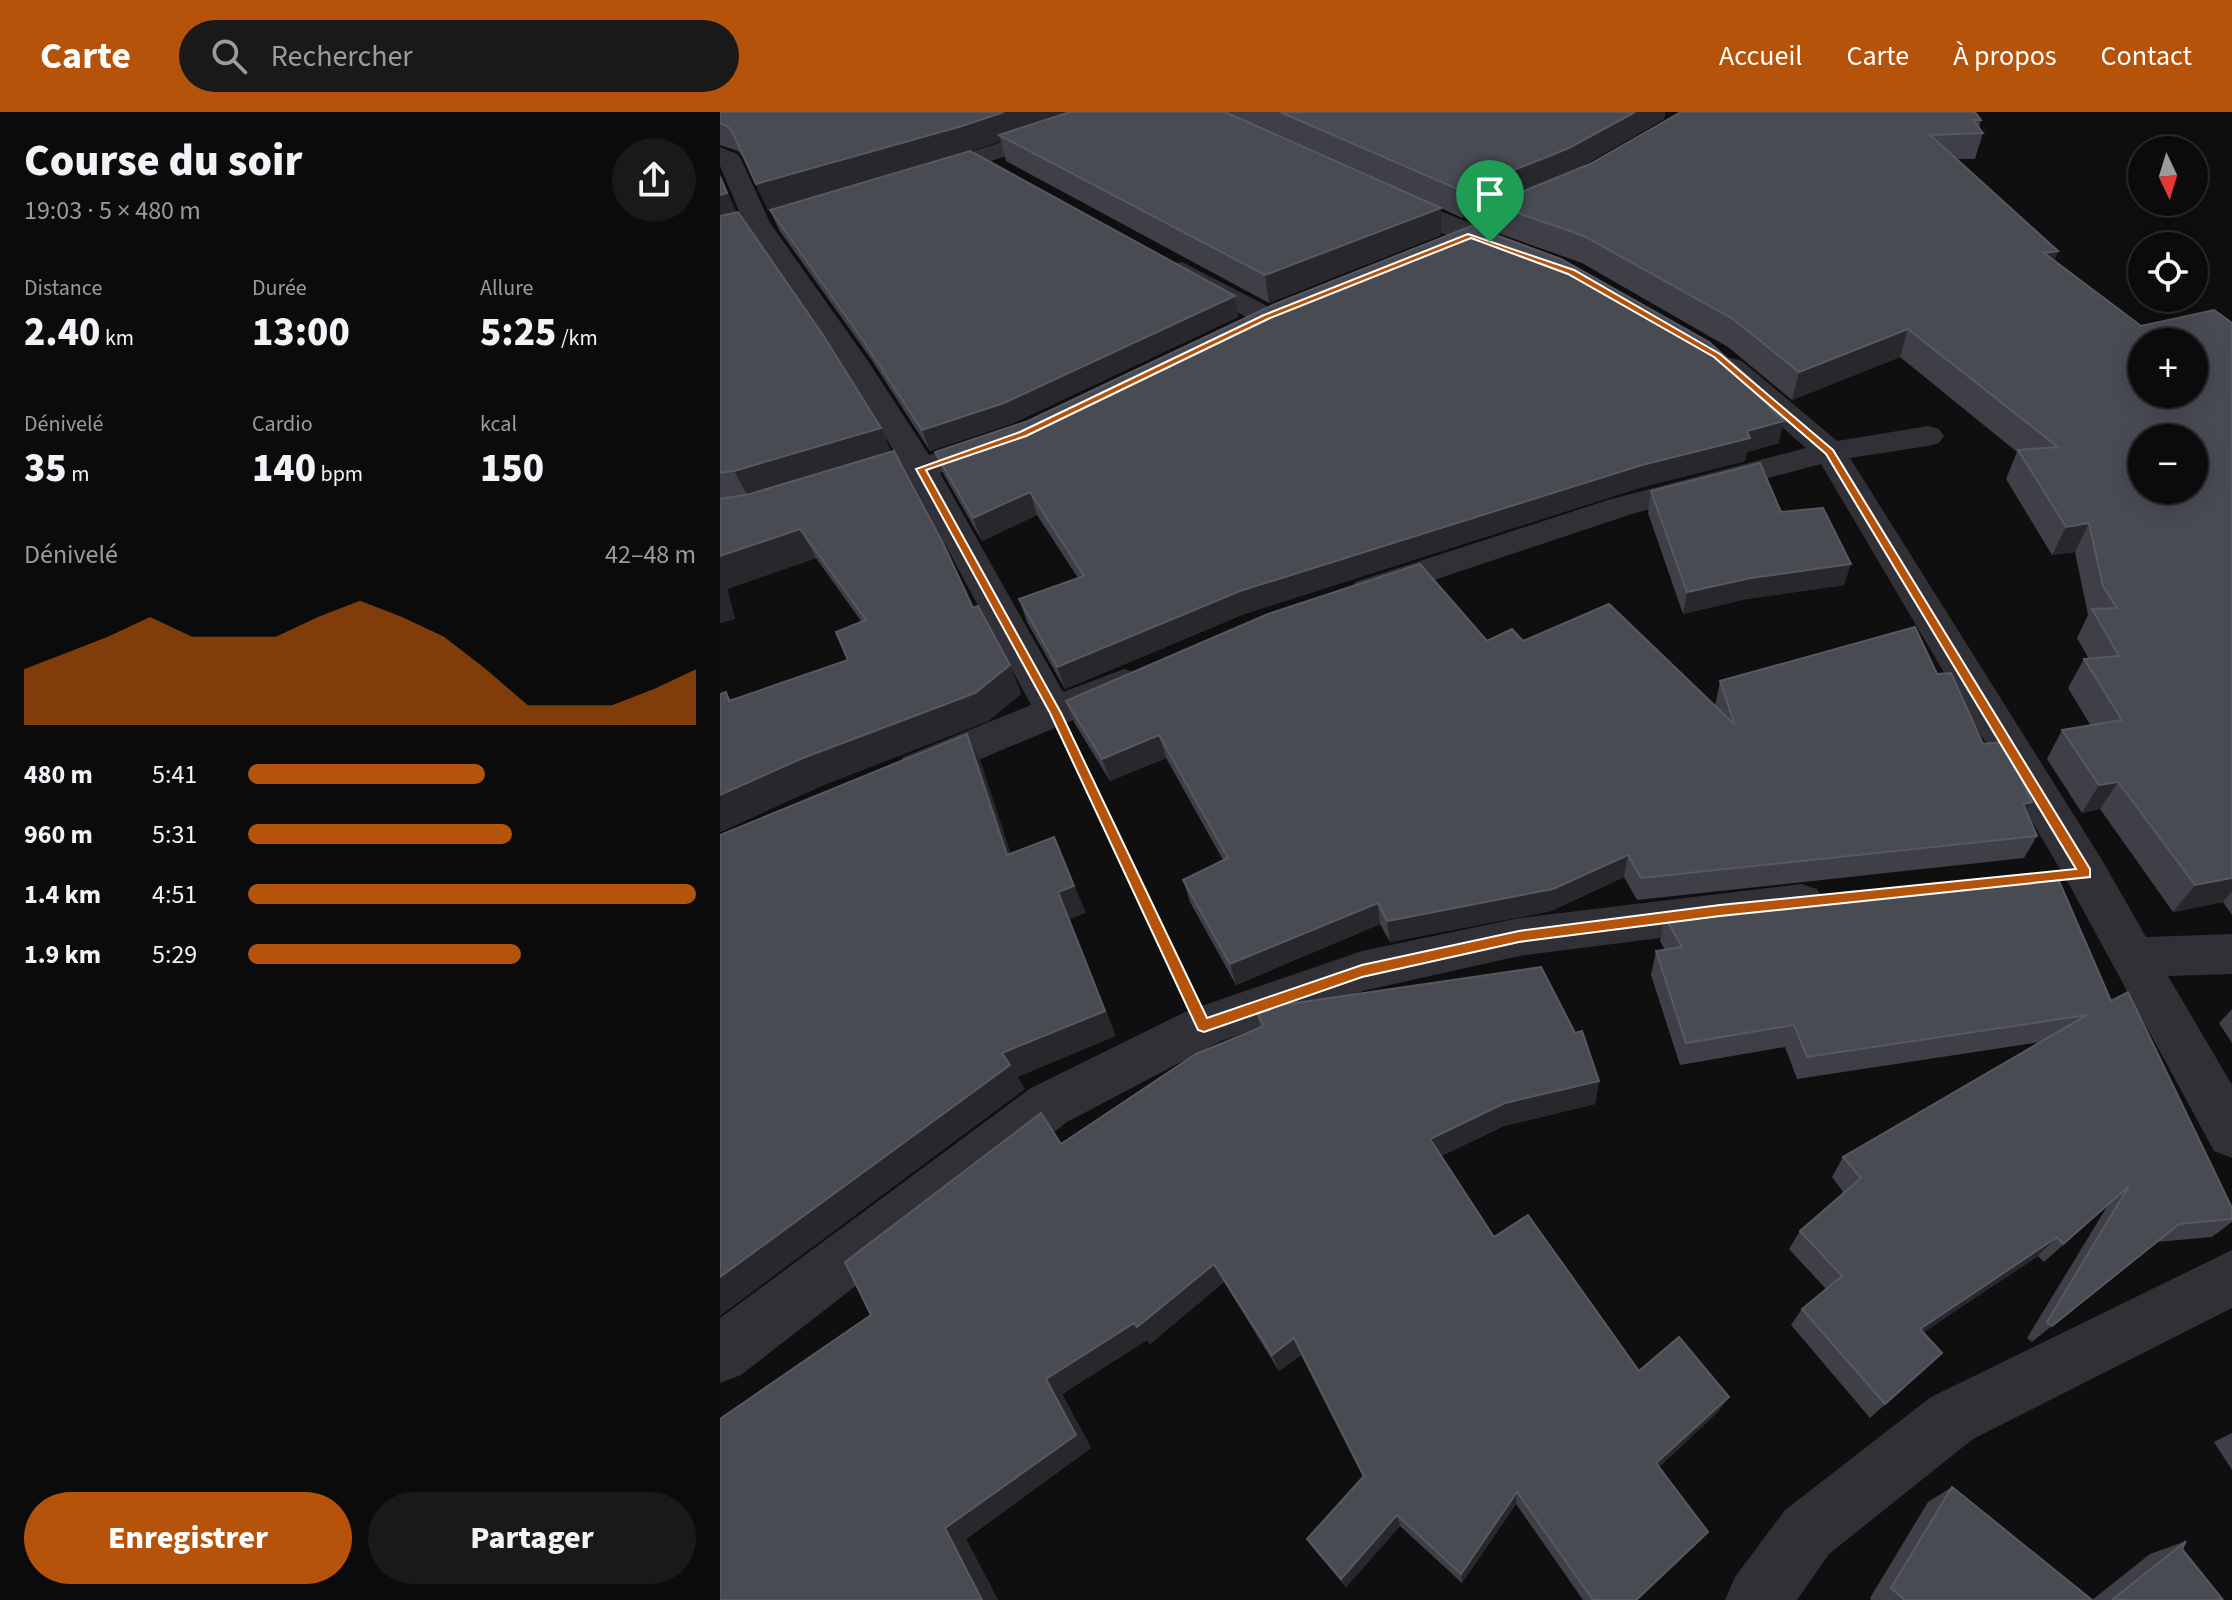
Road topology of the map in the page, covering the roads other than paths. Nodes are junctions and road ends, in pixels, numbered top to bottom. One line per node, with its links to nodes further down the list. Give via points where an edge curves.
1 (1119, 112): 3 (street)
2 (720, 154): 8 (street, via 729,159)
3 (979, 159): 4 (street); 5 (street)
4 (1006, 174)
5 (905, 181)
6 (1360, 185): 10 (street)
7 (787, 215): 8 (street)
8 (745, 228): 18 (street, via 853,361)
9 (1157, 257): 12 (street)
10 (1544, 262)
11 (1296, 305): 12 (street)
12 (1267, 317): 13 (street)
13 (1239, 330)
14 (1704, 348): 17 (street)
15 (1023, 434): 18 (street)
16 (1928, 436): 17 (street)
17 (1830, 452): 19 (street, via 1620,507); 23 (street)
18 (908, 468): 21 (street)
19 (1333, 601)
20 (1157, 669): 21 (street)
21 (1055, 713): 22 (street)
22 (880, 783)
23 (2086, 873): 24 (street); 27 (street)
24 (2038, 878)
25 (1847, 897): 30 (street, via 1519,937 1362,971 1204,1026 1049,1105)
26 (2232, 954): 27 (street)
27 (2134, 957): 28 (street)
28 (2232, 1134)
29 (2232, 1278): 31 (street, via 1952,1418 1807,1532)
30 (720, 1354)
31 (1758, 1600)

